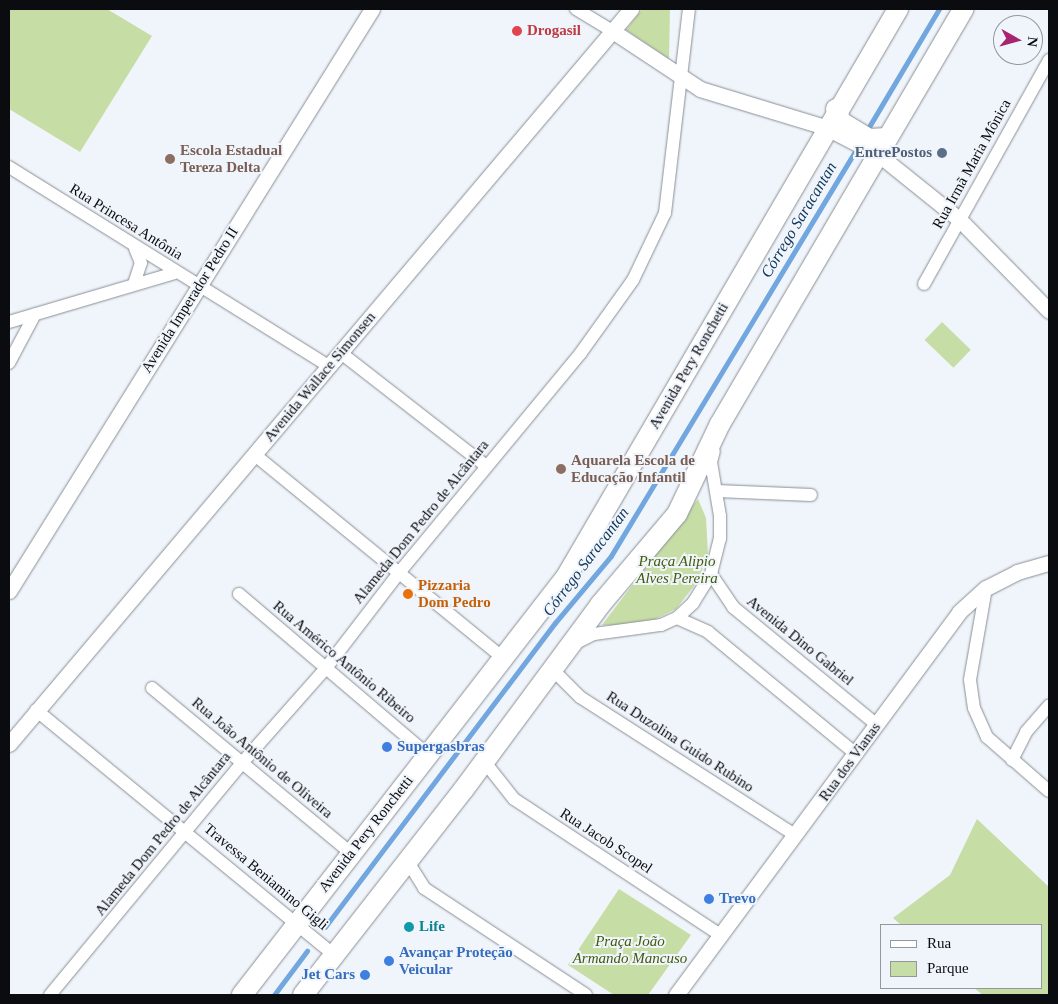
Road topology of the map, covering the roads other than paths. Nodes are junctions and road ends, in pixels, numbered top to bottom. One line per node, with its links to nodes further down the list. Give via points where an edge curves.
1 (372, 9): 16 (street, Avenida Imperador Pedro II)
2 (576, 9): 7 (street)
3 (631, 9): 7 (street, Avenida Wallace Simonsen)
4 (689, 9): 9 (street, Alameda Dom Pedro de Alcântara)
5 (898, 9): 10 (main road, Avenida Pery Ronchetti)
6 (964, 9): 11 (main road)
7 (614, 32): 9 (street); 22 (street, Avenida Wallace Simonsen)
8 (1049, 60): 13 (street, Rua Irmã Maria Mônica)
9 (683, 79): 10 (street, via 700,89); 27 (street, Alameda Dom Pedro de Alcântara, via 665,213 651,246 633,280 580,354)
10 (836, 123): 11 (main road); 37 (main road, Avenida Pery Ronchetti, via 575,562)
11 (876, 145): 13 (street); 25 (main road)
12 (9, 167): 14 (street, Rua Princesa Antônia)
13 (960, 220): 18 (street, Rua Irmã Maria Mônica); 19 (street)
14 (136, 248): 15 (street, Rua Princesa Antônia); 17 (street, via 141,263)
15 (174, 273): 16 (street, Rua Princesa Antônia); 17 (street)
16 (200, 283): 24 (street, Rua Princesa Antônia); 34 (street, Avenida Imperador Pedro II)
17 (134, 284): 20 (street)
18 (924, 284)
19 (1049, 311)
20 (34, 314): 21 (street); 23 (street)
21 (9, 322)
22 (341, 353): 24 (street, Avenida Wallace Simonsen); 27 (street)
23 (9, 364)
24 (329, 366): 26 (street, Avenida Wallace Simonsen)
25 (753, 373): 28 (street, via 713,452 710,462); 38 (main road, via 720,424 677,514)
26 (255, 455): 31 (street); 42 (street, Avenida Wallace Simonsen)
27 (486, 466): 31 (street, Alameda Dom Pedro de Alcântara)
28 (717, 491): 29 (street); 32 (street, via 720,539)
29 (811, 496)
30 (1049, 563): 33 (street, Rua dos Vianas, via 1017,572)
31 (398, 574): 37 (street); 39 (street, Alameda Dom Pedro de Alcântara)
32 (711, 574): 36 (street); 43 (street, Avenida Dino Gabriel, via 733,607)
33 (986, 588): 43 (street, Rua dos Vianas, via 959,612 934,643); 47 (street, via 970,680 974,708 987,736)
34 (9, 591)
35 (239, 594): 39 (street, Rua Américo Antônio Ribeiro)
36 (677, 618): 38 (street, via 645,629 594,634); 45 (street, via 701,627)
37 (503, 658): 46 (main road, Avenida Pery Ronchetti)
38 (557, 662): 48 (main road); 52 (street, Rua Duzolina Guido Rubino, via 580,697)
39 (326, 668): 46 (street, Rua Américo Antônio Ribeiro); 49 (street, Alameda Dom Pedro de Alcântara)
40 (152, 688): 49 (street, Rua João Antônio de Oliveira)
41 (1049, 706): 47 (street, via 1026,732)
42 (36, 710): 44 (street, Avenida Wallace Simonsen); 51 (street, Travessa Beniamino Gigli)
43 (877, 725): 45 (street, Rua dos Vianas)
44 (9, 744)
45 (856, 754): 52 (street, Rua dos Vianas)
46 (428, 755): 53 (main road, Avenida Pery Ronchetti)
47 (1012, 760): 50 (street)
48 (484, 761): 54 (main road); 56 (street, Rua Jacob Scopel, via 514,799)
49 (242, 763): 51 (street, Alameda Dom Pedro de Alcântara); 53 (street, Rua João Antônio de Oliveira)
50 (1049, 791)
51 (186, 832): 55 (street, Travessa Beniamino Gigli); 58 (street, Alameda Dom Pedro de Alcântara)
52 (795, 835): 56 (street, Rua dos Vianas)
53 (351, 853): 55 (main road, Avenida Pery Ronchetti)
54 (408, 862): 57 (main road); 61 (street, via 424,888)
55 (302, 929): 57 (street, Travessa Beniamino Gigli); 59 (main road, Avenida Pery Ronchetti)
56 (722, 936): 62 (street, Rua dos Vianas)
57 (330, 951): 60 (main road)
58 (50, 995)
59 (242, 995)
60 (303, 995)
61 (586, 995)
62 (676, 995)

